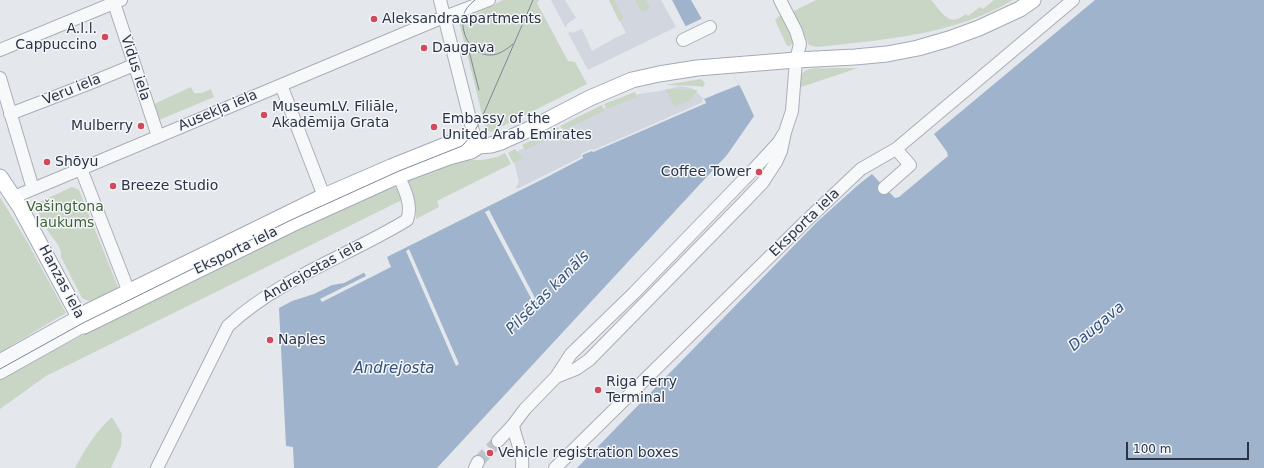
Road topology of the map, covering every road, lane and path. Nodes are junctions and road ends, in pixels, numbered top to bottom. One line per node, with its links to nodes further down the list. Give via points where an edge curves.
1 (440, 0): 7 (street)
2 (489, 0): 7 (street, Ausekļa iela)
3 (1033, 0): 11 (main road, Eksporta iela, via 1020,9 979,28 918,48 887,54)
4 (1073, 0): 21 (street, Eksporta iela)
5 (116, 1): 10 (street); 12 (street, Vidus iela)
6 (783, 1): 11 (street, via 800,44)
7 (444, 17): 14 (street, Ausekļa iela); 16 (street)
8 (710, 27): 9 (street)
9 (683, 40)
10 (0, 50)
11 (796, 60): 17 (street, via 792,111); 20 (main road, Eksporta iela, via 697,68 632,80 514,136 492,145)
12 (134, 64): 15 (street, Veru iela); 18 (street, Vidus iela)
13 (0, 78): 15 (street)
14 (281, 85): 18 (street, Ausekļa iela); 28 (street)
15 (10, 114): 26 (street)
16 (471, 123): 19 (street); 20 (street)
17 (785, 132): 33 (street, via 722,202 571,354); 33 (street, via 776,162 744,202 589,360 576,369)
18 (158, 136): 22 (street, Ausekļa iela)
19 (456, 141): 20 (main road, Eksporta iela); 23 (main road, Eksporta iela)
20 (479, 146): 23 (main road, Eksporta iela, via 443,159)
21 (896, 149): 25 (street, via 910,165); 38 (street, Eksporta iela, via 861,169)
22 (81, 169): 26 (street, Ausekļa iela); 29 (street)
23 (396, 171): 28 (main road, Eksporta iela); 36 (street, Andrejostas iela, via 409,207 407,220 287,283 241,314 228,326)
24 (0, 177): 27 (main road, Hanzas iela)
25 (884, 188)
26 (33, 189): 27 (street, Ausekļa iela)
27 (14, 197): 30 (main road, Hanzas iela)
28 (326, 202): 29 (main road, Eksporta iela, via 292,224)
29 (131, 297): 30 (main road, Eksporta iela)
30 (82, 321): 31 (street, Eksporta iela); 32 (street, Eksporta iela)
31 (0, 360)
32 (0, 373)
33 (556, 377): 34 (street)
34 (513, 425): 35 (street); 37 (street, via 522,454)
35 (498, 441)
36 (157, 468)
37 (522, 468)
38 (555, 468)

